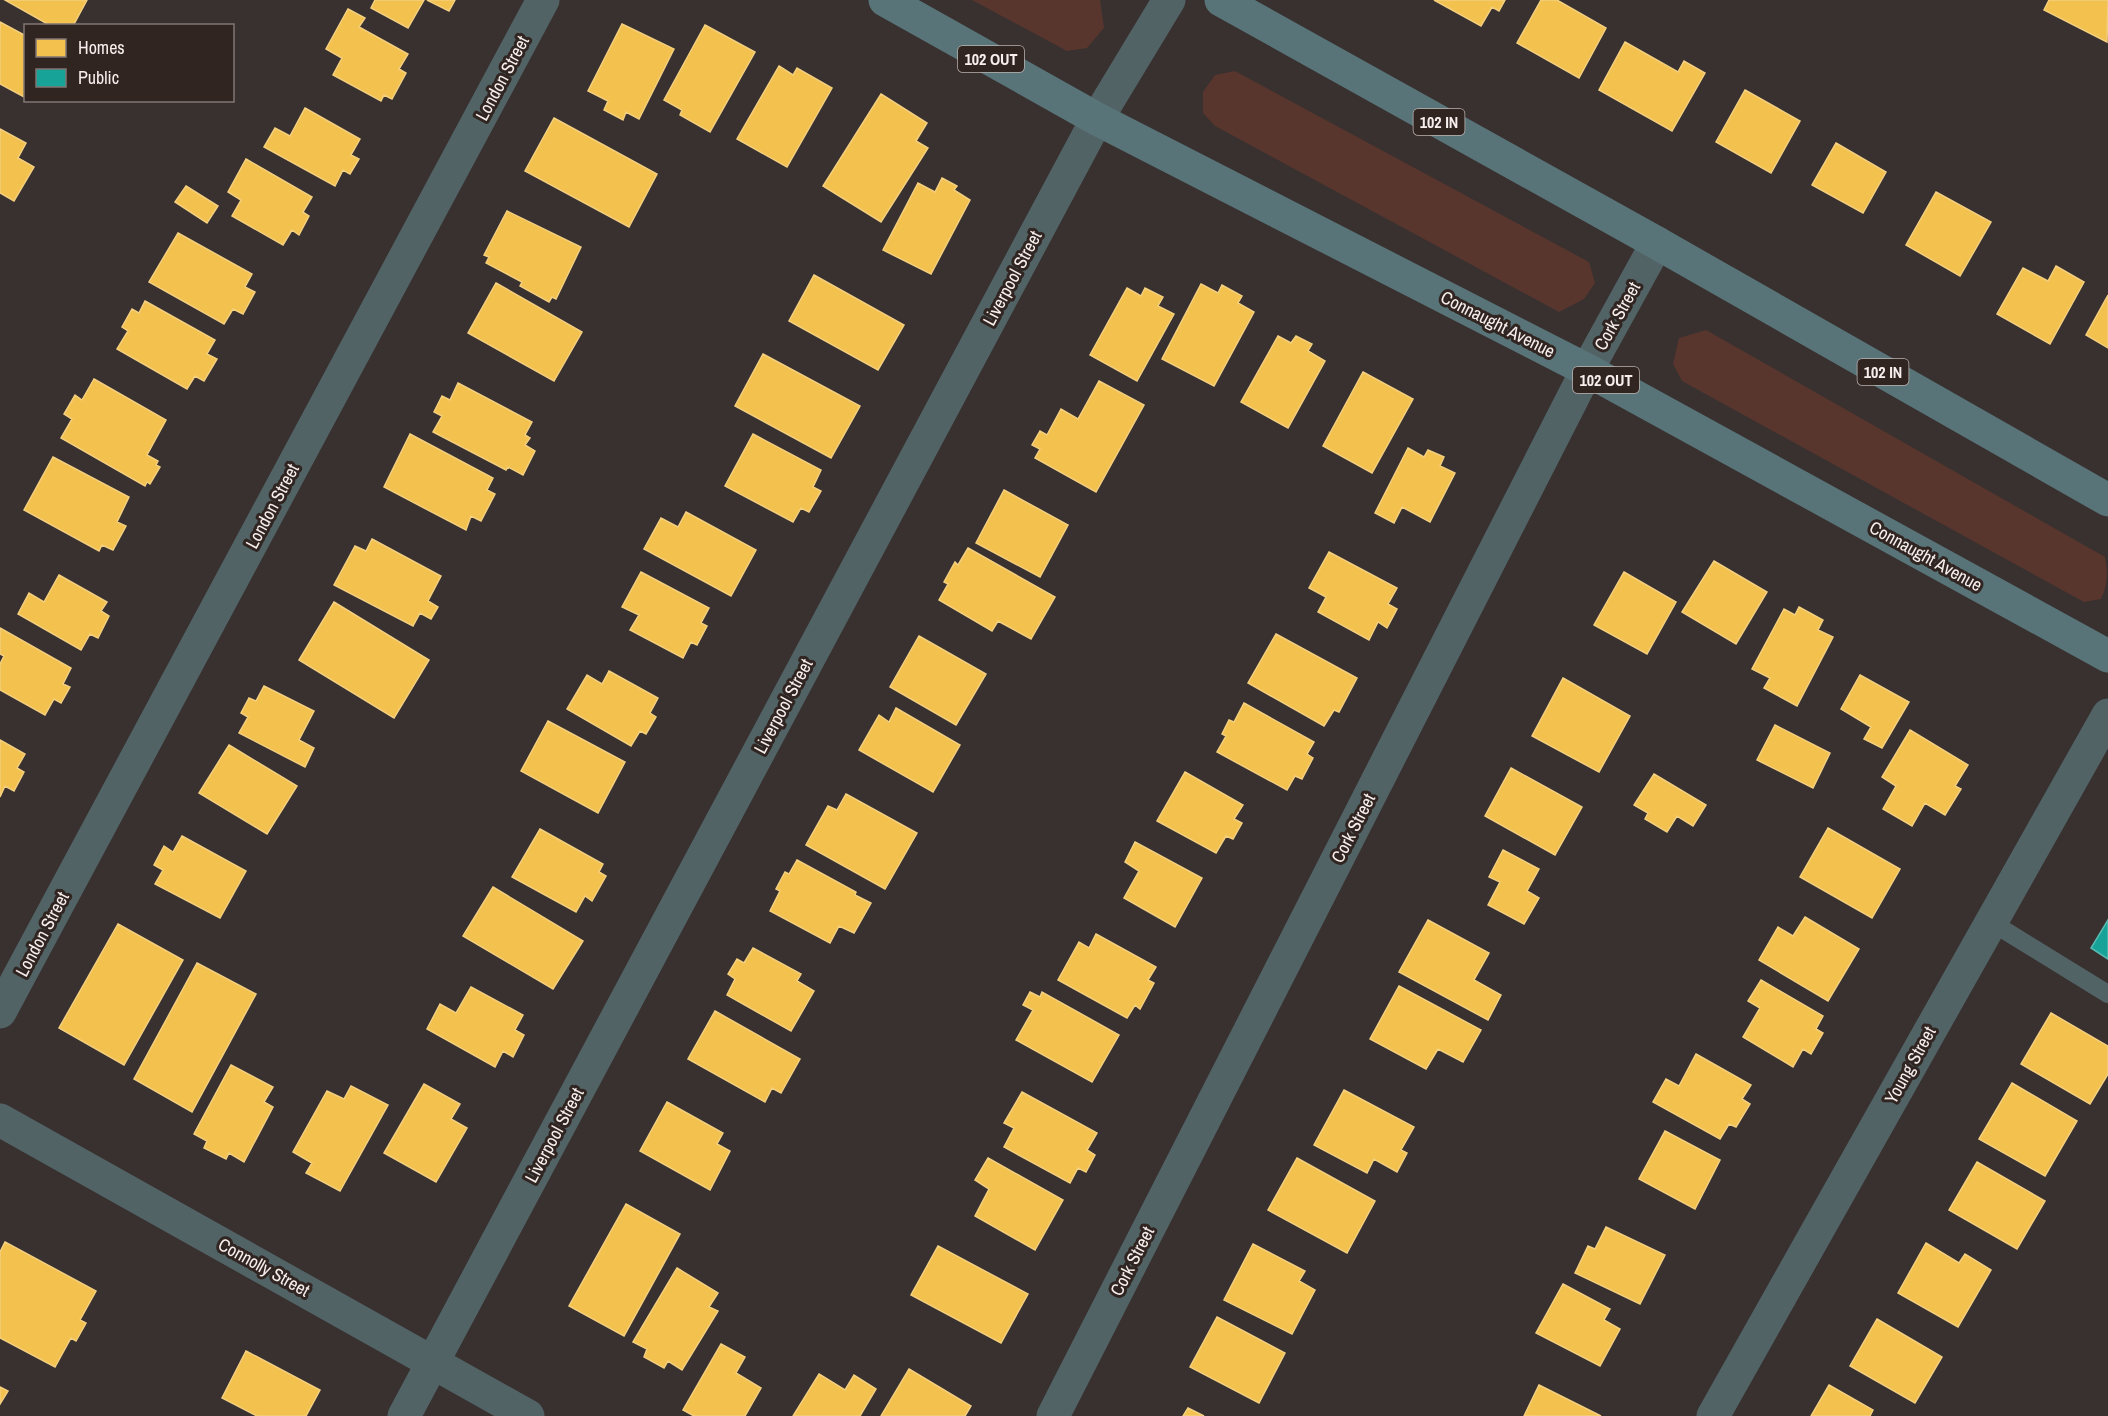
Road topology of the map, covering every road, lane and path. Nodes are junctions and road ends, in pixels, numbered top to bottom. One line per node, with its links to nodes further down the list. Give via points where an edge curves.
1 (543, 0): 13 (street, London Street)
2 (885, 0): 5 (main road, Connaught Avenue / 102 OUT)
3 (1169, 0): 5 (street, Liverpool Street)
4 (1221, 0): 6 (main road, 102 IN)
5 (1097, 119): 7 (main road, Connaught Avenue / 102 OUT); 15 (street, Liverpool Street)
6 (1657, 243): 7 (street, Cork Street); 8 (main road, 102 IN)
7 (1587, 370): 9 (main road, Connaught Avenue / 102 OUT); 18 (street, Cork Street)
8 (2108, 500)
9 (2108, 656)
10 (2108, 715): 11 (street, Young Street)
11 (1991, 922): 12 (lane); 19 (street, Young Street)
12 (2108, 994)
13 (0, 1011)
14 (0, 1120): 15 (street, Connolly Street)
15 (434, 1361): 16 (street, Liverpool Street); 17 (street, Connolly Street)
16 (404, 1416)
17 (528, 1416)
18 (1053, 1416)
19 (1713, 1416)

